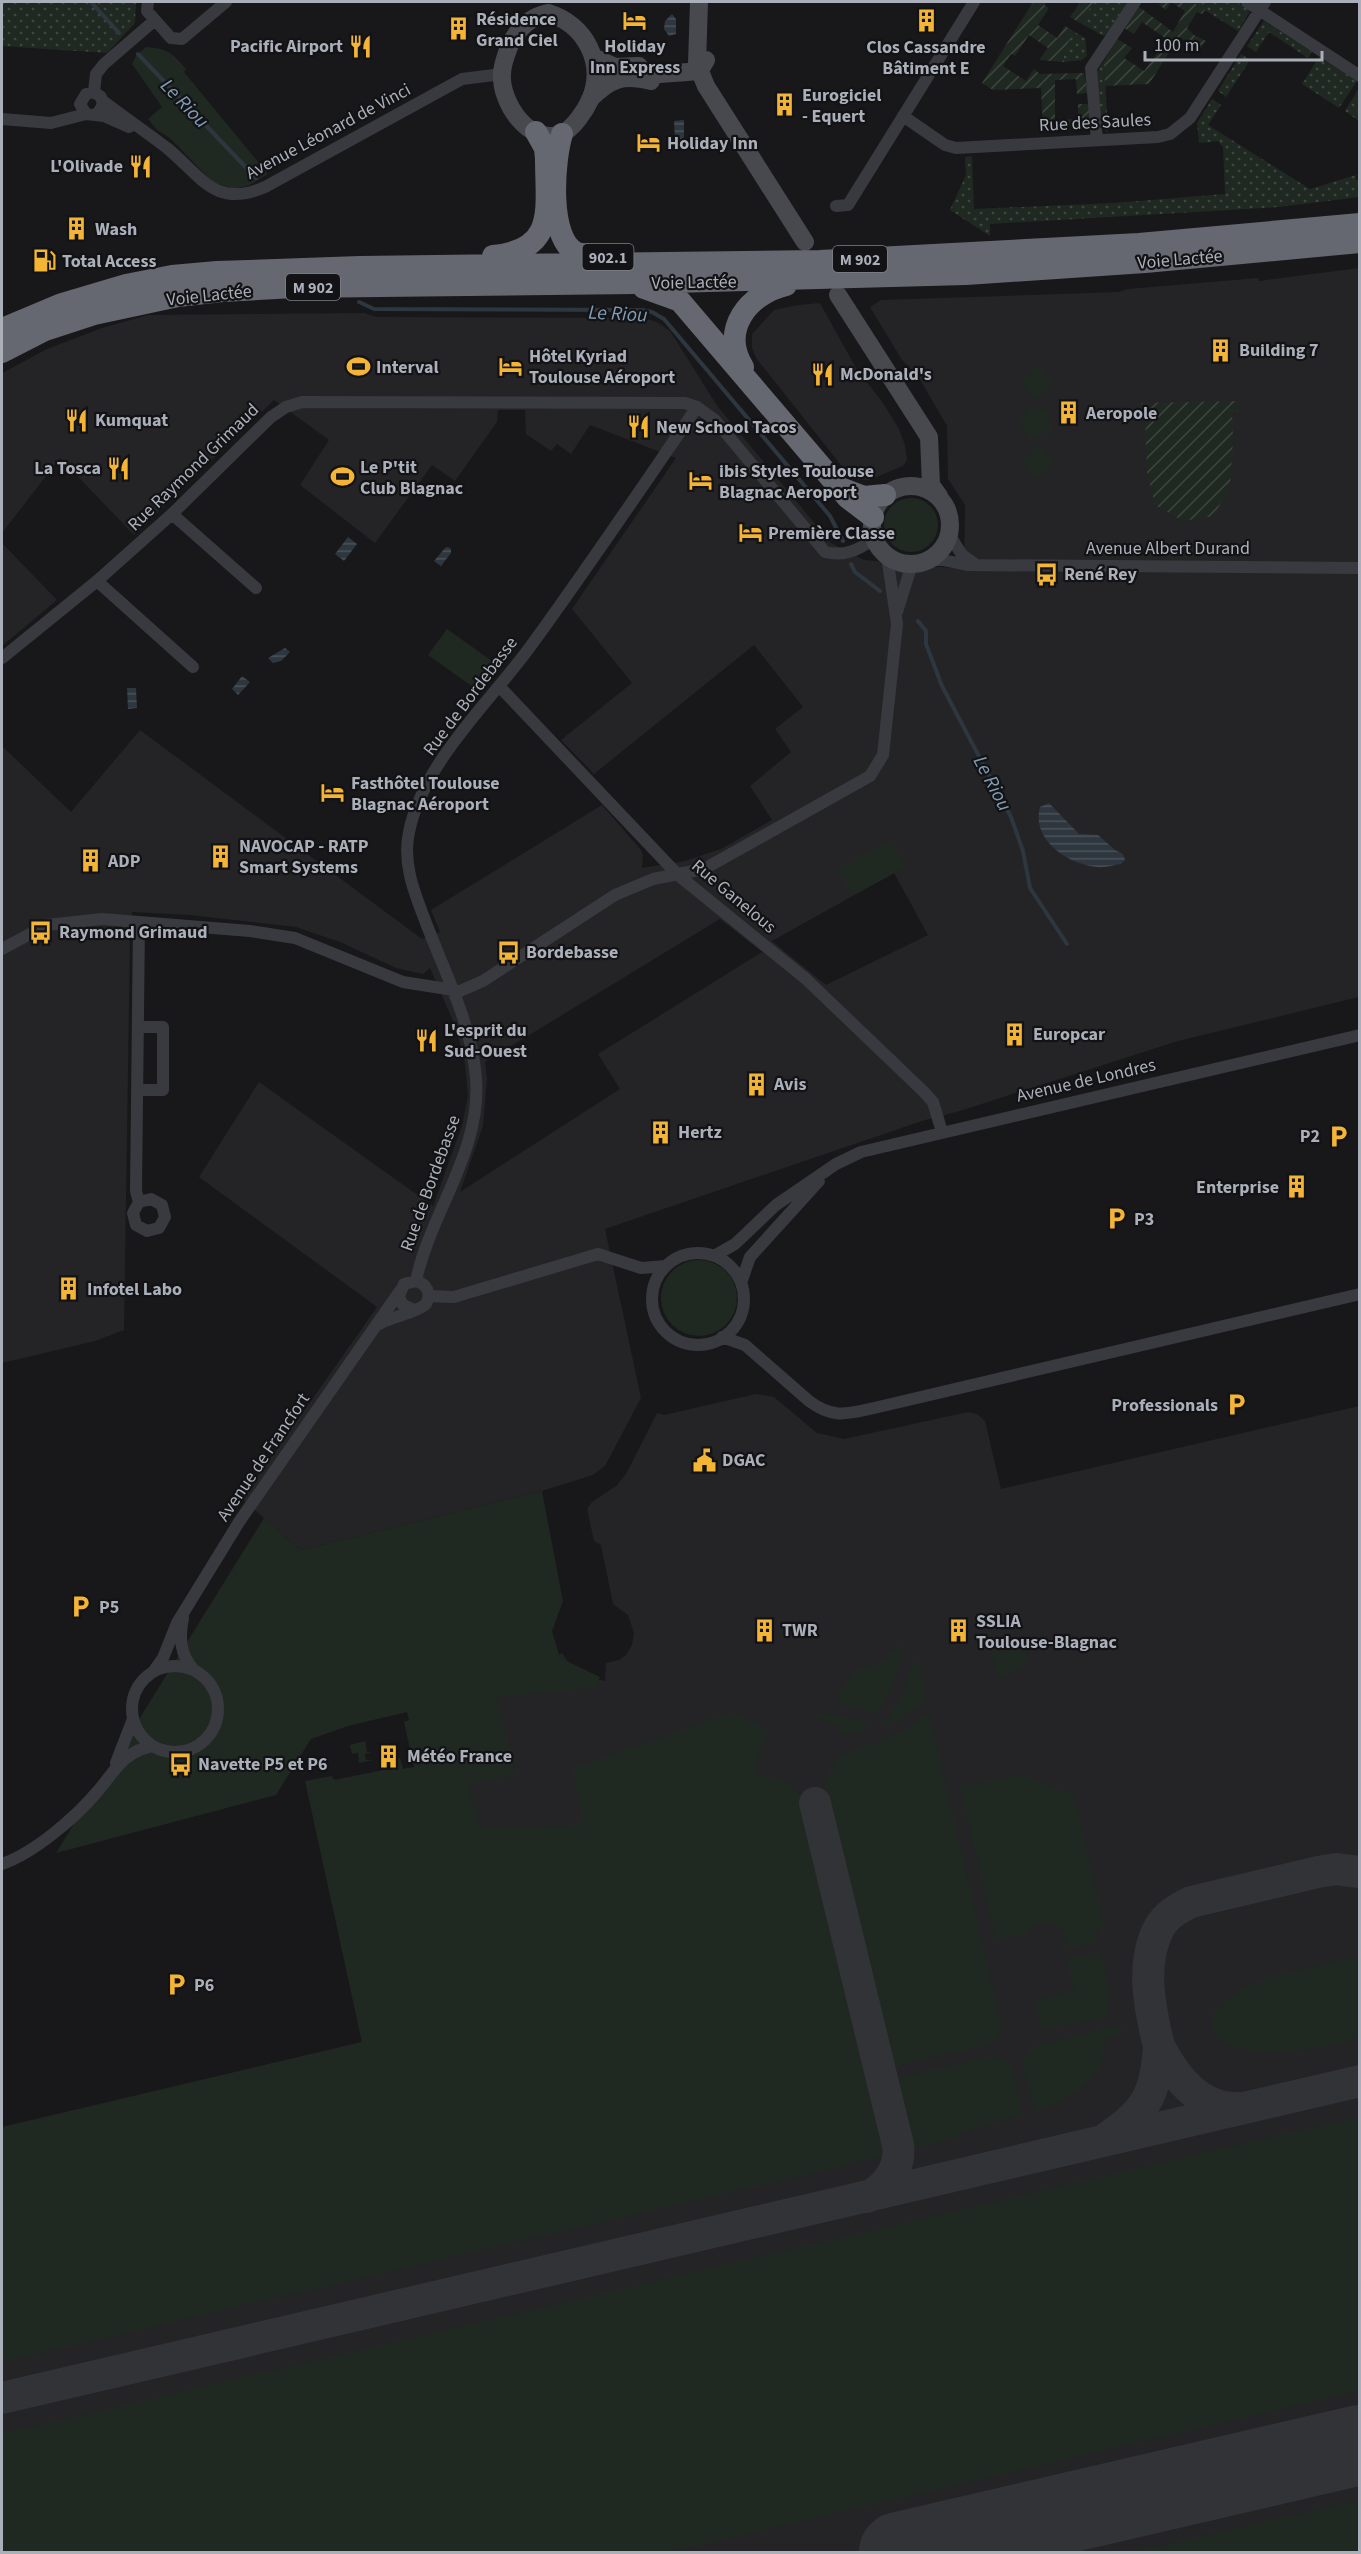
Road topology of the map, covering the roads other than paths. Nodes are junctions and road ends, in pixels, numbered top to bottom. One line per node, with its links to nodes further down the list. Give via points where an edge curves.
1 (148, 2): 11 (street, via 147,11)
2 (226, 2): 11 (street, via 182,39 171,38)
3 (693, 2): 13 (street, via 690,53)
4 (699, 2): 16 (street, via 697,64)
5 (707, 2): 16 (street)
6 (974, 2): 20 (street)
7 (1135, 2): 25 (street, via 1090,68)
8 (1247, 2): 9 (street)
9 (1262, 6): 15 (street); 25 (street, Rue des Saules, via 1182,127 1158,137)
10 (549, 7): 12 (street, via 574,25 586,39); 14 (street, via 524,24 513,39)
11 (155, 20): 17 (street, via 96,74)
12 (593, 57): 13 (street, via 615,67); 18 (street, via 596,80)
13 (679, 65): 16 (street)
14 (502, 74): 22 (street, via 514,113); 24 (street, Avenue Léonard de Vinci, via 462,79 249,194 229,194 202,183)
15 (1359, 76)
16 (705, 82): 18 (street, via 684,74 620,78); 28 (street)
17 (98, 97): 19 (street, via 102,109); 19 (street, via 86,94); 24 (street, Avenue Léonard de Vinci)
18 (591, 99): 23 (street)
19 (88, 111): 21 (street, via 51,123); 24 (street, Avenue Léonard de Vinci)
20 (903, 116): 25 (street, Rue des Saules, via 945,145 956,148); 26 (street, via 848,205)
21 (2, 118)
22 (536, 132): 23 (street); 31 (highway, via 545,148 546,219 538,238 526,248 514,254)
23 (562, 134): 30 (highway, 902.1, via 556,158 557,220 560,235 568,246 576,253 601,257)
24 (149, 136)
25 (1097, 140)
26 (836, 206)
27 (1359, 224): 30 (highway, Voie Lactée / M 902, via 1127,245 831,260)
28 (805, 242)
29 (1359, 242): 33 (highway, Voie Lactée / M 902)
30 (679, 263): 31 (highway, Voie Lactée / M 902)
31 (360, 267): 34 (highway, Voie Lactée / M 902, via 172,276 73,301)
32 (634, 284): 33 (highway, Voie Lactée / M 902); 35 (highway, Voie Lactée / M 902, via 222,291 94,314 45,330); 36 (highway, via 680,301)
33 (832, 287): 36 (highway, via 783,286 762,294 740,316 735,347); 38 (street)
34 (2, 329)
35 (2, 351)
36 (757, 389): 40 (highway)
37 (697, 407): 43 (street, Rue Raymond Grimaud, via 676,402 302,402 271,417); 44 (street, via 715,420 825,552 842,554 857,550); 55 (street, Rue de Bordebasse)
38 (920, 424): 39 (street, via 922,462); 42 (street, via 928,437 932,484)
39 (907, 486): 41 (street); 42 (street, via 921,487)
40 (842, 489): 41 (highway, via 859,496); 44 (highway)
41 (885, 495): 44 (street)
42 (939, 496): 45 (street, via 949,514)
43 (172, 514): 50 (street, Rue Raymond Grimaud); 51 (street)
44 (874, 528): 46 (street)
45 (949, 534): 47 (street, via 941,551); 48 (street, via 962,555)
46 (887, 556): 47 (street, via 899,562); 52 (street)
47 (921, 562): 48 (street, Avenue Albert Durand); 52 (street)
48 (976, 564): 49 (street, Avenue Albert Durand)
49 (1359, 568)
50 (98, 581): 53 (street, Rue Raymond Grimaud); 54 (street)
51 (256, 588)
52 (897, 613): 56 (street, via 883,755 870,776 704,869)
53 (2, 658)
54 (193, 667)
55 (500, 686): 56 (street, Rue Ganelous); 59 (street, Rue de Bordebasse, via 428,783 417,803 406,849 412,886)
56 (678, 875): 59 (street, via 653,879 615,895 483,981 460,991); 63 (street, Rue Ganelous, via 806,979 877,1046 933,1102)
57 (139, 922): 58 (street, via 102,919 55,923); 59 (street, via 296,938 388,978); 60 (street)
58 (2, 949)
59 (451, 988): 69 (street, Rue de Bordebasse, via 463,1018 477,1091 468,1139 445,1204 420,1257)
60 (138, 1027): 62 (street); 62 (street, via 163,1027 163,1090)
61 (1359, 1035): 63 (street, Avenue de Londres)
62 (137, 1090): 65 (street)
63 (942, 1132): 64 (street, Avenue de Londres, via 861,1152)
64 (825, 1173): 66 (street, Avenue de Londres, via 776,1205 735,1244); 70 (street, Avenue de Londres, via 750,1257)
65 (139, 1202)
66 (714, 1256): 67 (street, via 691,1253); 70 (street, via 729,1265)
67 (666, 1266): 68 (street); 72 (street)
68 (641, 1268): 72 (street); 74 (street, via 598,1254 454,1297)
69 (416, 1281): 71 (street, via 408,1282); 74 (street, via 426,1286)
70 (741, 1283): 79 (street, via 741,1314 736,1325)
71 (400, 1291): 76 (street, via 402,1304); 78 (street, Avenue de Francfort)
72 (652, 1291): 79 (street, via 656,1319 676,1340 703,1345)
73 (1359, 1294): 77 (street)
74 (429, 1296): 76 (street, via 426,1304)
75 (1359, 1302): 77 (street, via 1287,1318)
76 (414, 1310): 78 (street, Avenue de Francfort)
77 (1268, 1315): 79 (street, via 874,1408 834,1414 809,1401 745,1345)
78 (376, 1326): 80 (street, Avenue de Francfort, via 271,1474)
79 (722, 1337)
80 (185, 1611): 81 (street, via 181,1648); 82 (street)
81 (194, 1670): 82 (street, via 181,1666); 84 (street, via 214,1691 218,1717 214,1729 201,1744 188,1751 175,1753)
82 (153, 1672): 83 (street, via 135,1694)
83 (133, 1719): 84 (street, via 143,1739); 85 (street)
84 (152, 1746): 85 (street, via 127,1755)
85 (114, 1767): 86 (street, via 77,1812 19,1857)
86 (2, 1864)

